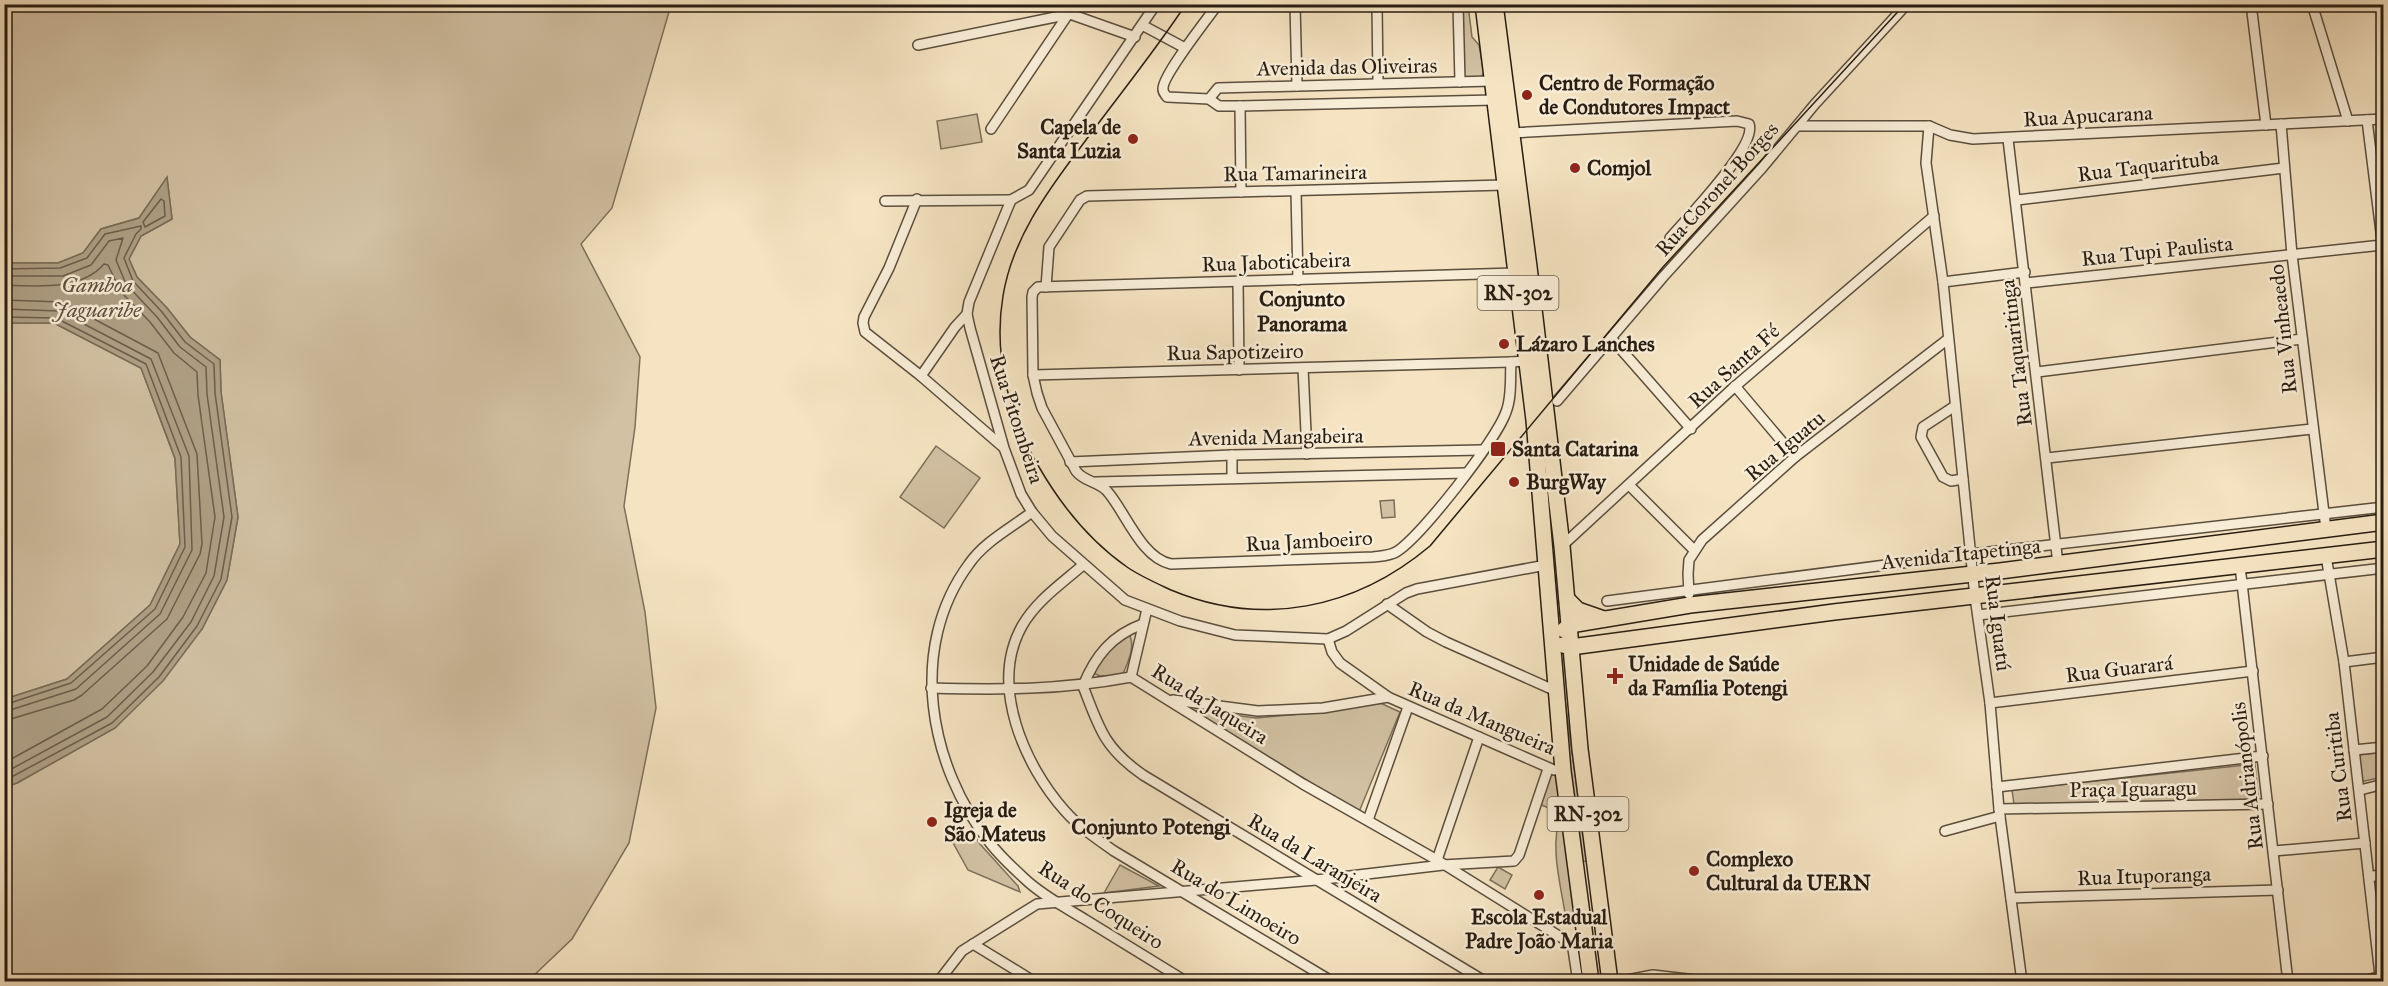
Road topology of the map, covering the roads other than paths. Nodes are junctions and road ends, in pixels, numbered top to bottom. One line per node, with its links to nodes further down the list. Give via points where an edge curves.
1 (1156, 4): 12 (street)
2 (1218, 4): 15 (street)
3 (1295, 4): 19 (street)
4 (1377, 4): 18 (street)
5 (1458, 4): 17 (street)
6 (1483, 4): 16 (main road, RN-302)
7 (1495, 4): 31 (main road, RN-302)
8 (1907, 4): 28 (street, Rua Coronel Borges)
9 (2252, 4): 27 (street)
10 (2312, 4): 25 (street)
11 (1073, 9): 13 (street); 14 (street); 30 (street)
12 (1142, 26): 13 (street); 15 (street)
13 (1135, 37): 38 (street, via 1029,190)
14 (918, 45)
15 (1185, 48): 20 (street, Avenida das Oliveiras, via 1163,84 1163,92 1169,98)
16 (1492, 81): 17 (street, Avenida das Oliveiras); 21 (main road, RN-302)
17 (1460, 82): 18 (street, Avenida das Oliveiras)
18 (1378, 83): 19 (street, Avenida das Oliveiras)
19 (1297, 86): 20 (street, Avenida das Oliveiras, via 1218,88)
20 (1209, 99): 22 (street, Avenida das Oliveiras, via 1219,106)
21 (1494, 100): 22 (street, Avenida das Oliveiras); 34 (main road, RN-302)
22 (1240, 106): 36 (street)
23 (2384, 119): 24 (street, Rua Apucarana)
24 (2367, 120): 25 (street, Rua Apucarana); 41 (street)
25 (2348, 121): 26 (street, Rua Apucarana)
26 (2281, 124): 27 (street, Rua Apucarana); 33 (street, Rua Vinheaedo)
27 (2266, 125): 32 (street, Rua Apucarana)
28 (1797, 126): 29 (street, Rua Apucarana); 55 (street, Rua Coronel Borges)
29 (1929, 126): 32 (street, Rua Apucarana, via 1962,138); 42 (street, Rua Iguatú, via 1926,163)
30 (991, 129)
31 (1511, 133): 43 (street, via 1737,121 1749,124 1748,141 1732,166); 85 (main road, RN-302)
32 (2008, 139): 39 (street, Rua Taquaritinga)
33 (2284, 168): 39 (street, Rua Taquarituba); 45 (street, Rua Vinheaedo)
34 (1504, 185): 35 (street, Rua Tamarineira); 48 (main road, RN-302)
35 (1296, 191): 36 (street, Rua Tamarineira); 49 (street)
36 (1241, 192): 53 (street, Rua Tamarineira, via 1087,196 1080,200 1048,247)
37 (917, 199): 38 (street); 40 (street); 63 (street, via 863,323 866,332)
38 (1011, 200): 54 (street, via 973,290)
39 (2017, 200): 47 (street, Rua Taquaritinga)
40 (885, 201)
41 (2380, 203): 44 (street)
42 (1934, 216): 51 (street, Rua Iguatú); 64 (street, Rua Santa Fé)
43 (1670, 238)
44 (2382, 245): 45 (street, Rua Tupi Paulista); 46 (street)
45 (2292, 255): 52 (street, Rua Tupi Paulista); 57 (street, Rua Vinheaedo)
46 (2384, 256)
47 (2025, 272): 51 (street); 52 (street, Rua Taquaritinga)
48 (1515, 273): 49 (street, Rua Jaboticabeira); 58 (main road, RN-302)
49 (1298, 280): 50 (street, Rua Jaboticabeira)
50 (1238, 281): 53 (street, Rua Jaboticabeira); 60 (street)
51 (1943, 282): 56 (street, Rua Iguatú)
52 (2026, 283): 61 (street, Rua Taquaritinga)
53 (1042, 287): 62 (street, via 1032,297)
54 (967, 314): 63 (street); 69 (street, Rua Pitombeira)
55 (1611, 338): 65 (street, Rua Coronel Borges); 67 (street)
56 (1948, 339): 66 (street, Rua Iguatú); 73 (street, Rua Iguatu)
57 (2302, 339): 61 (street); 68 (street, Rua Vinheaedo)
58 (1518, 362): 59 (street, Rua Sapotizeiro); 70 (street, Rua Jamboeiro, via 1508,409); 95 (main road, RN-302, via 1534,420)
59 (1303, 369): 60 (street, Rua Sapotizeiro); 71 (street)
60 (1239, 370): 62 (street, Rua Sapotizeiro)
61 (2037, 372): 74 (street, Rua Taquaritinga)
62 (1033, 375): 75 (street, via 1042,408)
63 (921, 376): 69 (street)
64 (1735, 387): 67 (street, Rua Santa Fé); 73 (street)
65 (1557, 401)
66 (1955, 406): 78 (street, Rua Iguatú); 78 (street, via 1923,427 1920,437 1943,477 1951,481)
67 (1691, 429): 80 (street, Rua Santa Fé)
68 (2312, 429): 74 (street); 83 (street, Rua Vinheaedo)
69 (1004, 448): 82 (street, Rua Pitombeira)
70 (1482, 450): 71 (street, Avenida Mangabeira); 76 (street, Rua Jamboeiro)
71 (1307, 454): 72 (street, Avenida Mangabeira)
72 (1232, 455): 75 (street, Avenida Mangabeira); 77 (street)
73 (1795, 457): 88 (street, Rua Iguatu)
74 (2047, 458): 86 (street, Rua Taquaritinga)
75 (1070, 462): 79 (street, via 1081,477)
76 (1466, 473): 77 (street, Avenida Mangabeira); 79 (street, Rua Jamboeiro, via 1409,542 1393,554 1171,564 1160,560 1108,493)
77 (1232, 478): 79 (street, Avenida Mangabeira)
78 (1963, 479): 90 (street, Rua Iguatú)
79 (1094, 482)
80 (1629, 485): 85 (street, Rua Santa Fé); 88 (street)
81 (2384, 507): 83 (street, Avenida Itapetinga)
82 (1032, 512): 94 (street, Rua Pitombeira); 126 (street, Rua do Coqueiro, via 969,562 940,627)
83 (2325, 522): 84 (main road, Avenida Itapetinga); 86 (street, Avenida Itapetinga); 89 (main road, Avenida Itapetinga)
84 (2384, 522)
85 (1562, 546): 107 (main road, RN-302)
86 (2056, 546): 90 (street, Avenida Itapetinga); 93 (street, Rua Taquaritinga)
87 (2384, 549): 91 (main road, Avenida Itapetinga)
88 (1694, 550): 106 (street, via 1689,560)
89 (2142, 553): 92 (main road, Avenida Itapetinga); 100 (main road)
90 (1971, 554): 98 (street, Rua Iguatú); 106 (street, Avenida Itapetinga)
91 (2326, 556): 96 (main road, Avenida Itapetinga); 99 (street, Rua Curitiba)
92 (2100, 558): 93 (main road, Avenida Itapetinga); 101 (main road)
93 (2058, 564): 98 (main road, Avenida Itapetinga)
94 (1083, 565): 110 (street, Rua Pitombeira, via 1118,595); 127 (street, Rua do Limoeiro, via 1043,599 1020,628)
95 (1546, 566): 109 (street, Rua Pitombeira, via 1417,589); 118 (main road, RN-302)
96 (2240, 566): 100 (main road, Avenida Itapetinga); 102 (street, Rua Adrianópolis)
97 (2384, 568): 99 (street)
98 (1972, 574): 103 (main road, Avenida Itapetinga); 105 (street, Rua Iguatú)
99 (2329, 575): 102 (street); 121 (street, Rua Curitiba)
100 (2144, 577): 101 (main road, Avenida Itapetinga)
101 (2103, 582): 105 (main road, Avenida Itapetinga)
102 (2241, 584): 113 (street); 122 (street, Rua Adrianópolis)
103 (1854, 587): 104 (main road, Avenida Itapetinga); 111 (main road)
104 (1831, 589): 106 (main road, Avenida Itapetinga); 112 (main road)
105 (1975, 597): 111 (main road, Avenida Itapetinga); 113 (street, Rua Iguatú)
106 (1690, 598): 108 (street, Avenida Itapetinga); 114 (main road, Avenida Itapetinga)
107 (1567, 599): 114 (main road, via 1578,610); 116 (main road, RN-302)
108 (1607, 601)
109 (1387, 604): 117 (street, Rua Pitombeira); 125 (street, via 1446,642)
110 (1147, 609): 115 (street); 117 (street, Rua Pitombeira, via 1235,636)
111 (1856, 610): 112 (main road, Avenida Itapetinga)
112 (1834, 612): 119 (main road, Avenida Itapetinga)
113 (1978, 615): 130 (street, Rua Iguatú)
114 (1606, 620): 116 (main road, Avenida Itapetinga)
115 (1143, 624): 123 (street); 124 (street, via 1129,629 1104,648)
116 (1570, 625): 118 (main road); 119 (main road, RN-302)
117 (1328, 639): 128 (street, Rua da Mangueira, via 1340,663)
118 (1554, 642): 119 (main road); 125 (main road, RN-302)
119 (1571, 647): 155 (main road, RN-302)
120 (2384, 657): 121 (street)
121 (2344, 662): 134 (street, Rua Curitiba)
122 (2253, 671): 130 (street, Rua Guarará); 135 (street, Rua Adrianópolis)
123 (1131, 677): 124 (street, Rua da Jaqueira); 129 (street, Rua da Jaqueira)
124 (1083, 686): 127 (street, Rua da Jaqueira); 150 (street, Rua da Laranjeira, via 1100,731 1125,762)
125 (1556, 686): 136 (main road, RN-302)
126 (931, 688): 127 (street, Rua da Jaqueira); 154 (street, Rua do Coqueiro, via 942,748 965,803 991,844 1027,881)
127 (1008, 690): 151 (street, Rua do Limoeiro, via 1035,770 1066,813 1114,851)
128 (1388, 697): 129 (street, Rua da Mangueira, via 1323,708 1258,711); 131 (street, Rua da Mangueira)
129 (1170, 700): 142 (street, Rua da Jaqueira)
130 (1990, 703): 138 (street, Rua Iguatú)
131 (1408, 707): 132 (street, Rua da Mangueira); 142 (street)
132 (1479, 737): 136 (street, Rua da Mangueira); 146 (street)
133 (2384, 747): 134 (street)
134 (2354, 750): 139 (street, Rua Curitiba)
135 (2263, 756): 138 (street, Praça Iguaragu); 140 (street, Rua Adrianópolis)
136 (1556, 770): 146 (street, via 1514,861); 147 (main road, RN-302)
137 (2384, 784): 139 (street)
138 (1997, 787): 141 (street, Rua Iguatú)
139 (2360, 790): 144 (street, Rua Curitiba)
140 (2268, 804): 141 (street, Praça Iguaragu); 145 (street, Rua Adrianópolis)
141 (2000, 812): 143 (street, Praça Iguaragu); 153 (street, Rua Iguatú)
142 (1368, 820): 146 (street, Rua da Jaqueira)
143 (1945, 831)
144 (2365, 843): 145 (street); 149 (street, Rua Curitiba)
145 (2274, 851): 152 (street, Rua Adrianópolis)
146 (1440, 862): 150 (street); 165 (street, Rua da Jaqueira, via 1570,943)
147 (1577, 869): 155 (main road, via 1584,870 1588,877 1594,916); 166 (main road, RN-302)
148 (2384, 874): 149 (street)
149 (2369, 877): 157 (street, Rua Curitiba)
150 (1316, 880): 151 (street); 164 (street, Rua da Laranjeira)
151 (1182, 890): 154 (street); 163 (street, Rua do Limoeiro)
152 (2278, 890): 153 (street, Rua Ituporanga); 159 (street, Rua Adrianópolis)
153 (2011, 898): 170 (street, Rua Iguatú)
154 (1055, 901): 156 (street, via 1037,904); 162 (street, Rua do Coqueiro)
155 (1603, 933): 167 (main road, RN-302)
156 (973, 944): 160 (street, via 957,956); 161 (street)
157 (2380, 963): 158 (street, Rua Curitiba)
158 (2382, 975): 172 (street)
159 (2288, 980): 171 (street)
160 (938, 981)
161 (1035, 981)
162 (1187, 981)
163 (1333, 981)
164 (1486, 981)
165 (1578, 981)
166 (1591, 981)
167 (1610, 981)
168 (1617, 981): 169 (street, via 1653,975)
169 (1713, 981)
170 (2022, 981)
171 (2207, 981)
172 (2362, 981)

